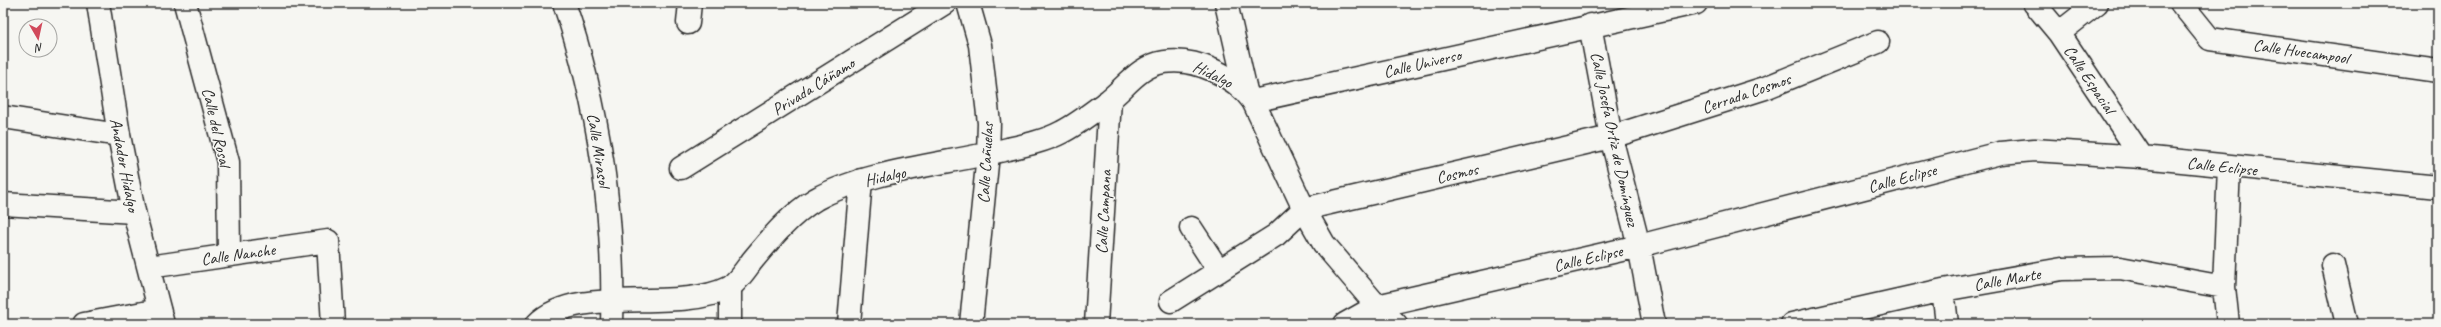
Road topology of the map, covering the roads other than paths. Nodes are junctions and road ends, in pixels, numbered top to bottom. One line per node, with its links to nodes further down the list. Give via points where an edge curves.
1 (98, 3): 18 (street, Andador Hidalgo)
2 (185, 3): 31 (street, Calle del Rosal, via 228,162)
3 (564, 3): 39 (street, Calle Mirasol, via 575,36 596,129 611,233)
4 (945, 3): 23 (street, Privada Cáñamo)
5 (968, 3): 20 (street, Calle Cañuelas, via 980,45 989,123)
6 (1226, 3): 15 (street)
7 (1696, 3): 11 (street, Calle Universo)
8 (2034, 3): 12 (street, Calle Espacial)
9 (2097, 3): 12 (street)
10 (2181, 3): 14 (street, Calle Huecampool, via 2210,39)
11 (1590, 25): 15 (street, Calle Universo); 19 (street, Calle Josefa Ortiz de Domínguez)
12 (2059, 33): 21 (street, Calle Espacial)
13 (1878, 42): 19 (street, Cerrada Cosmos, via 1766,88)
14 (2438, 70)
15 (1250, 96): 16 (street, Hidalgo, via 1214,71 1188,62 1164,62 1142,70); 27 (street)
16 (1110, 100): 20 (street, Hidalgo, via 1062,132 1031,144); 50 (street, Calle Campana)
17 (3, 117): 18 (street)
18 (119, 135): 28 (street, Andador Hidalgo)
19 (1611, 137): 27 (street, Cosmos); 30 (street, Calle Josefa Ortiz de Domínguez)
20 (988, 154): 24 (street, Hidalgo); 49 (street, Calle Cañuelas)
21 (2142, 157): 22 (street, Calle Eclipse); 30 (street, Calle Eclipse, via 2034,150 2000,153)
22 (2229, 166): 25 (street, Calle Eclipse); 36 (street)
23 (681, 168)
24 (861, 180): 35 (street, Hidalgo, via 816,200 780,228); 48 (street)
25 (2438, 187)
26 (3, 204): 28 (street)
27 (1304, 209): 34 (street, via 1276,235); 40 (street, via 1324,244)
28 (134, 212): 33 (street, Andador Hidalgo)
29 (1191, 228): 34 (street)
30 (1639, 246): 40 (street, Calle Eclipse); 53 (street, Calle Josefa Ortiz de Domínguez)
31 (229, 255): 33 (street, Calle Nanche); 44 (street, Calle Nanche, via 328,241)
32 (2333, 265): 57 (street)
33 (149, 267): 41 (street, Andador Hidalgo)
34 (1219, 271): 38 (street)
35 (730, 287): 39 (street, via 698,297); 47 (street)
36 (2224, 287): 37 (street, Calle Marte, via 2120,268 2062,269); 56 (street)
37 (1943, 290): 42 (street, Calle Marte); 55 (street)
38 (1171, 300)
39 (613, 301): 45 (street, via 570,306 544,316); 46 (street, Calle Mirasol)
40 (1377, 306): 51 (street, Calle Eclipse); 52 (street)
41 (161, 317): 43 (street)
42 (1833, 320): 54 (street, Calle Marte)
43 (84, 324)
44 (333, 324)
45 (537, 324)
46 (612, 324)
47 (730, 324)
48 (849, 324)
49 (971, 324)
50 (1096, 324)
51 (1345, 324)
52 (1396, 324)
53 (1654, 324)
54 (1792, 324)
55 (1948, 324)
56 (2228, 324)
57 (2347, 324)

